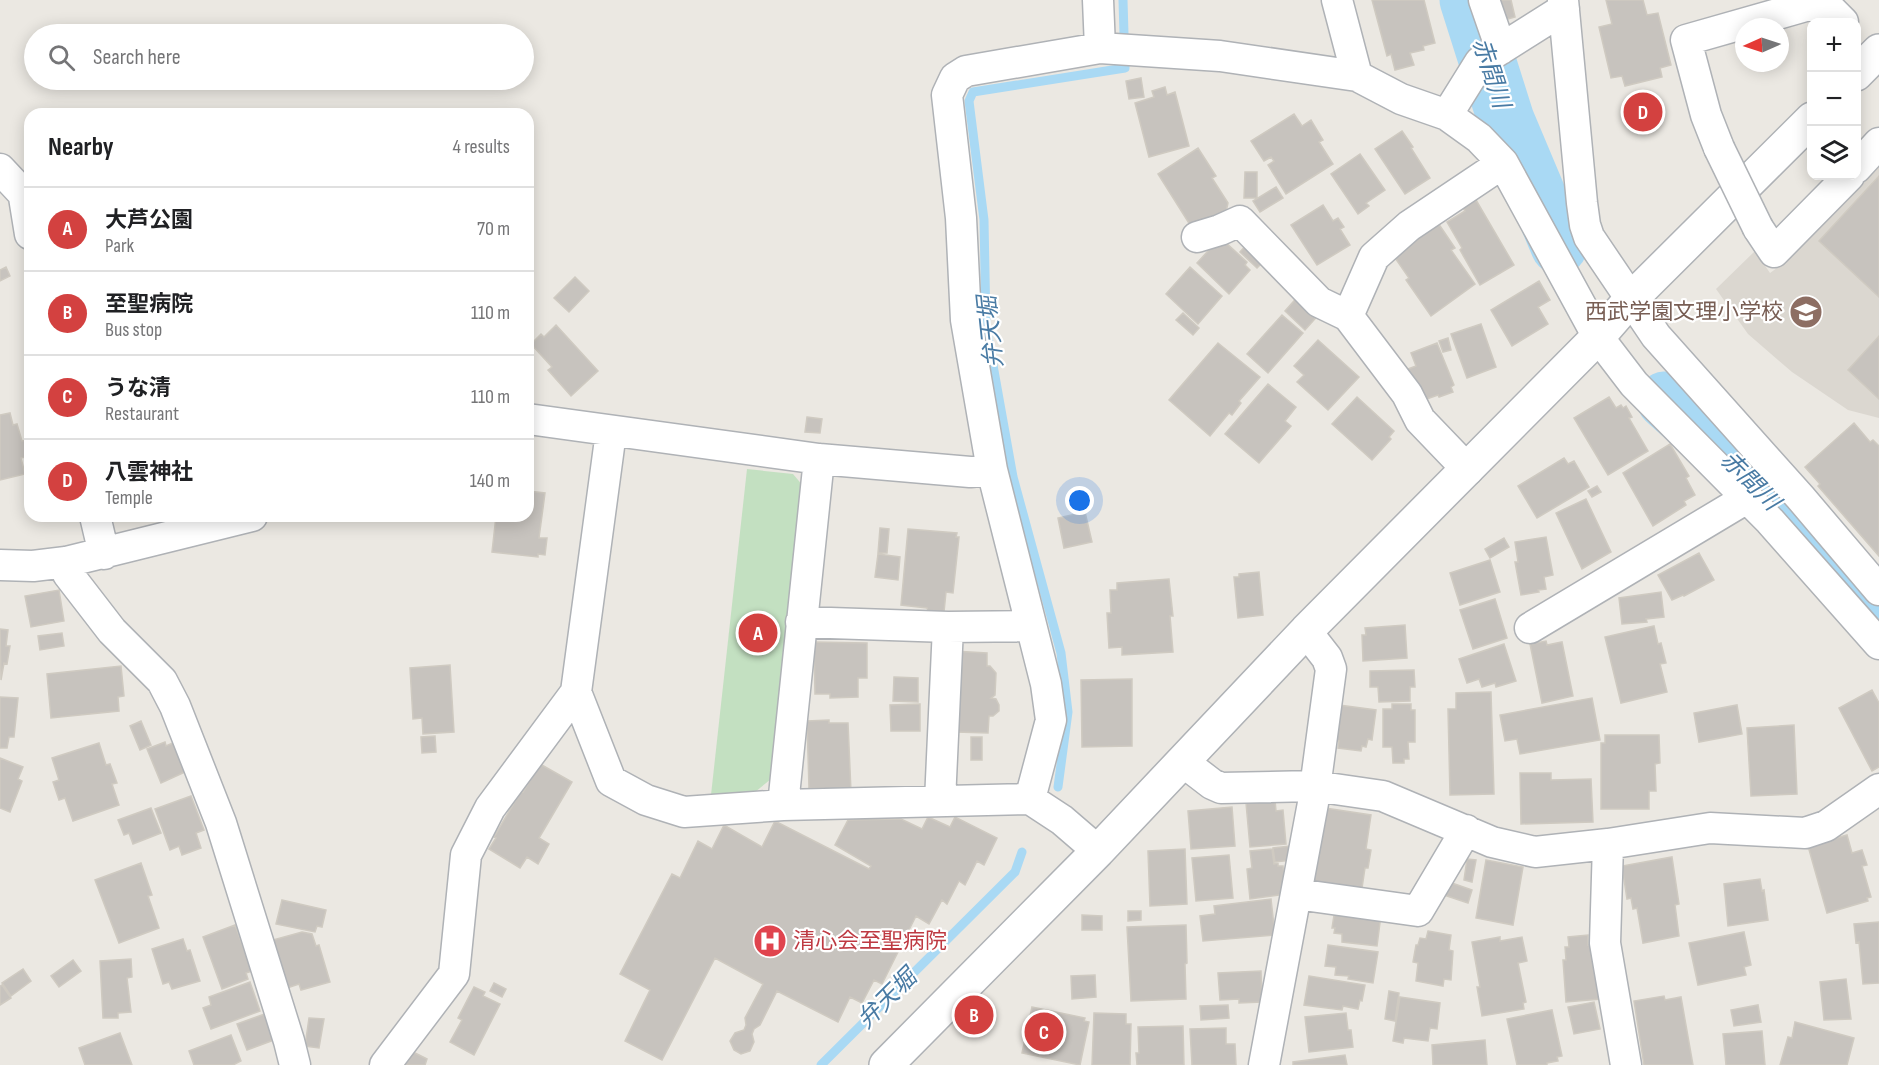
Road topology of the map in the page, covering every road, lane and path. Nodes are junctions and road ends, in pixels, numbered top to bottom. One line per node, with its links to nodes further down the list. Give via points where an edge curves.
1 (1098, 0): 6 (street)
2 (1337, 0): 8 (street)
3 (1484, 0): 7 (street)
4 (1564, 5): 7 (street); 18 (street, via 1585,225)
5 (1839, 18): 15 (street, bridge, via 1829,8 1809,5 1686,40 1719,148 1774,252)
6 (1117, 49): 8 (street, via 1220,56); 24 (street, via 966,70 955,78 947,95 961,218 966,320)
7 (1492, 55): 9 (street)
8 (1357, 76): 9 (street, via 1401,99)
9 (1447, 115): 12 (street, via 1479,138)
10 (1807, 124): 18 (street)
11 (1879, 143): 13 (street)
12 (1503, 163): 19 (street, via 1409,226 1374,257); 20 (street)
13 (1861, 163)
14 (0, 169): 16 (street)
15 (1845, 180)
16 (24, 196)
17 (1197, 237): 19 (street, via 1240,221 1319,302)
18 (1631, 299): 20 (street); 26 (street, via 1656,336)
19 (1348, 316): 25 (street, via 1407,394 1420,420)
20 (1598, 337): 25 (street); 27 (street, via 1634,384)
21 (534, 420): 22 (street)
22 (611, 432): 23 (street); 41 (street)
23 (819, 459): 24 (street, via 970,472); 35 (street)
24 (992, 470): 36 (street)
25 (1468, 470): 39 (street)
26 (1800, 497): 28 (street); 34 (street)
27 (1747, 498): 28 (street); 38 (street)
28 (1770, 521): 40 (street)
29 (96, 522): 31 (street)
30 (229, 522): 31 (street)
31 (104, 554): 32 (street)
32 (66, 561): 33 (street); 52 (street, via 68,574 112,631 162,681 175,706 221,823)
33 (0, 565)
34 (1879, 590)
35 (801, 622): 37 (street); 47 (street)
36 (1030, 626): 37 (street); 45 (street, via 1051,720)
37 (948, 627): 46 (street)
38 (1530, 628)
39 (1306, 631): 42 (street); 43 (street, via 1327,658 1330,669)
40 (1879, 644)
41 (576, 692): 47 (street, via 611,780 646,800 684,812); 53 (street, via 490,808 466,855 454,974)
42 (1182, 761): 43 (street, via 1221,788); 50 (street)
43 (1314, 786): 48 (street, via 1383,796); 51 (street)
44 (1879, 789): 49 (street, via 1826,826 1805,833 1710,828)
45 (1029, 800): 46 (street); 50 (street, via 1062,820)
46 (940, 801): 47 (street)
47 (783, 805)
48 (1466, 830): 49 (street, via 1492,842 1535,852); 51 (street, via 1418,911)
49 (1608, 844): 56 (street, via 1605,943)
50 (1098, 850): 54 (street)
51 (1296, 894): 55 (street)
52 (295, 1065)
53 (385, 1065)
54 (886, 1065)
55 (1264, 1065)
56 (1626, 1065)

